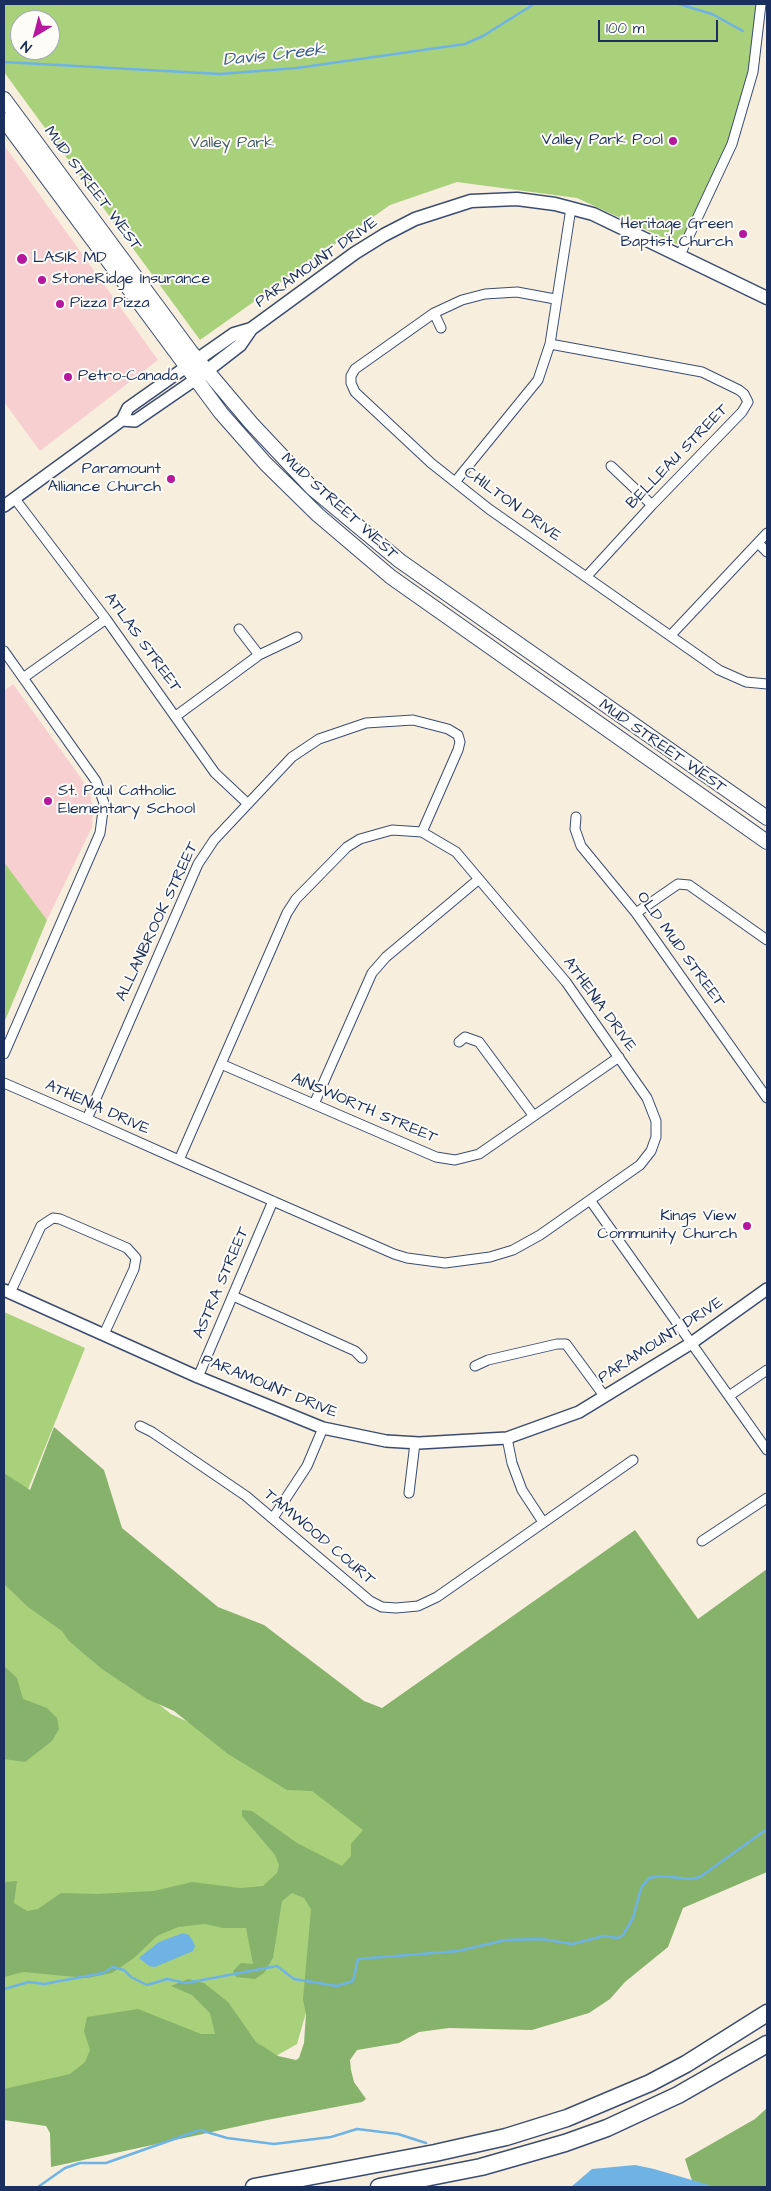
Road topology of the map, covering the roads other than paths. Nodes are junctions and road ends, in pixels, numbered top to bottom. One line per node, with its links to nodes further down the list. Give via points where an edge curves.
1 (761, 4): 5 (street, via 753,72 732,144)
2 (4, 99): 12 (main road, MUD STREET WEST)
3 (4, 120): 12 (main road, MUD STREET WEST)
4 (571, 208): 5 (main road, PARAMOUNT DRIVE, via 605,218); 7 (street); 10 (main road, PARAMOUNT DRIVE, via 517,199 471,201 415,219 355,253)
5 (680, 255): 6 (main road, PARAMOUNT DRIVE)
6 (767, 298)
7 (556, 299): 8 (street, CHILTON DRIVE, via 516,292 485,294); 11 (street)
8 (434, 313): 9 (street); 17 (street, CHILTON DRIVE, via 356,369 351,383 356,392)
9 (441, 328)
10 (250, 329): 12 (main road, PARAMOUNT DRIVE, via 234,334); 13 (main road, PARAMOUNT DRIVE, via 240,345)
11 (550, 344): 17 (street, via 538,380); 19 (street, BELLEAU STREET, via 702,372 744,394 748,402 742,412)
12 (192, 363): 13 (main road, MUD STREET WEST); 14 (main road, MUD STREET WEST); 15 (street, PARAMOUNT DRIVE, via 128,408)
13 (207, 370): 14 (main road, PARAMOUNT DRIVE); 36 (main road, MUD STREET WEST, via 300,475 373,539)
14 (196, 379): 15 (street, PARAMOUNT DRIVE, via 135,421); 38 (main road, MUD STREET WEST, via 265,463 353,546 482,642)
15 (122, 420): 18 (street, PARAMOUNT DRIVE)
16 (611, 466): 19 (street)
17 (455, 482): 24 (street, CHILTON DRIVE)
18 (15, 498): 20 (street, PARAMOUNT DRIVE); 25 (street, ATLAS STREET)
19 (652, 504): 24 (street, BELLEAU STREET)
20 (4, 506)
21 (767, 533): 22 (street)
22 (758, 543): 23 (street); 27 (street)
23 (767, 552)
24 (588, 576): 27 (street, CHILTON DRIVE)
25 (106, 619): 31 (street); 33 (street, ATLAS STREET)
26 (239, 630): 30 (street)
27 (671, 635): 32 (street, CHILTON DRIVE, via 730,676)
28 (297, 636): 30 (street)
29 (4, 651): 31 (street)
30 (259, 655): 33 (street)
31 (24, 678): 43 (street, via 96,781 104,803 100,832)
32 (767, 684)
33 (176, 716): 34 (street, ATLAS STREET, via 215,773)
34 (247, 803): 37 (street, ALLANBROOK STREET, via 292,757 320,739 366,723 413,720 458,734 458,750); 50 (street, ALLANBROOK STREET, via 214,840 198,864)
35 (576, 817): 40 (street, OLD MUD STREET, via 575,829 582,846)
36 (767, 818)
37 (422, 832): 39 (street, ATHENIA DRIVE, via 456,852); 45 (street, ATHENIA DRIVE, via 392,830 360,839 347,847 296,899 286,913)
38 (767, 842)
39 (479, 879): 44 (street, ATHENIA DRIVE, via 566,982); 48 (street, via 386,957 372,974)
40 (636, 913): 41 (street, via 678,884 689,885); 47 (street, OLD MUD STREET)
41 (767, 940)
42 (459, 1042): 49 (street, via 465,1037 479,1042)
43 (4, 1054)
44 (619, 1057): 49 (street, AINSWORTH STREET); 52 (street, ATHENIA DRIVE, via 654,1111 656,1137 640,1165)
45 (221, 1064): 48 (street, AINSWORTH STREET); 51 (street, ATHENIA DRIVE)
46 (4, 1083): 50 (street, ATHENIA DRIVE)
47 (767, 1098)
48 (314, 1104): 49 (street, AINSWORTH STREET, via 436,1157 455,1160 479,1154)
49 (534, 1115)
50 (87, 1119): 51 (street, ATHENIA DRIVE)
51 (179, 1160): 53 (street, ATHENIA DRIVE)
52 (590, 1200): 53 (street, ATHENIA DRIVE, via 513,1250 490,1257 445,1263 394,1254); 58 (street)
53 (273, 1201): 56 (street, ASTRA STREET)
54 (767, 1289): 58 (street, PARAMOUNT DRIVE)
55 (7, 1292): 57 (street, PARAMOUNT DRIVE); 57 (street, via 41,1226 53,1218 127,1248 136,1258 134,1269)
56 (234, 1296): 59 (street, via 355,1351); 62 (street, ASTRA STREET)
57 (104, 1334): 62 (street, PARAMOUNT DRIVE)
58 (690, 1344): 63 (street); 64 (street, PARAMOUNT DRIVE)
59 (362, 1358)
60 (475, 1366): 64 (street, via 488,1360 566,1344)
61 (767, 1370): 63 (street)
62 (198, 1377): 66 (street, PARAMOUNT DRIVE)
63 (729, 1396): 69 (street)
64 (605, 1397): 67 (street, PARAMOUNT DRIVE, via 579,1412)
65 (140, 1426): 73 (street, TAMWOOD COURT, via 246,1496)
66 (323, 1428): 68 (street, PARAMOUNT DRIVE, via 386,1441); 73 (street, via 307,1466)
67 (508, 1438): 68 (street, PARAMOUNT DRIVE); 74 (street, via 512,1463 522,1490)
68 (415, 1443): 71 (street)
69 (767, 1450)
70 (633, 1460): 74 (street, TAMWOOD COURT)
71 (410, 1493)
72 (767, 1498): 75 (street)
73 (273, 1518): 74 (street, TAMWOOD COURT, via 370,1601 396,1608 418,1606 437,1597)
74 (543, 1522)
75 (702, 1541)
76 (767, 2013): 78 (highway, via 716,2047 650,2083 567,2118 435,2154)
77 (767, 2044): 79 (highway, via 678,2095 607,2128 481,2167)
78 (254, 2187)
79 (379, 2187)

